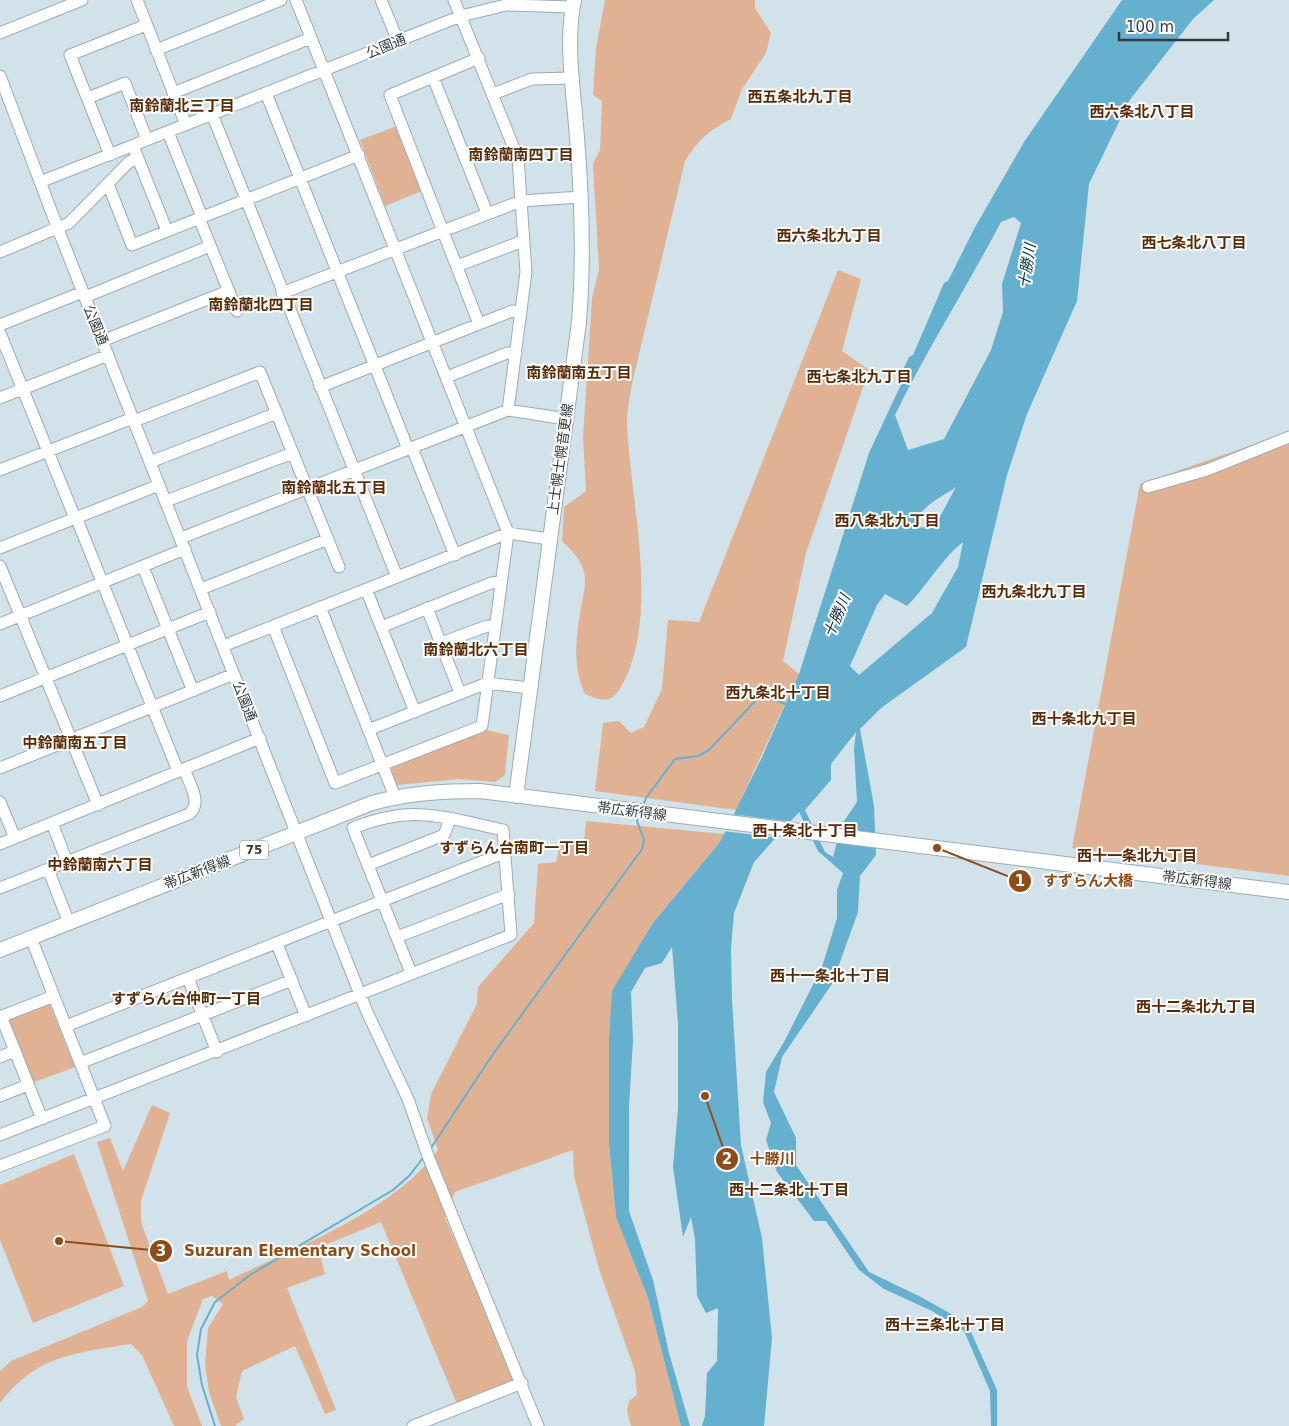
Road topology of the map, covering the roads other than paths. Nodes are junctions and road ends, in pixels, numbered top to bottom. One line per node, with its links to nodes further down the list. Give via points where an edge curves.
1 (82, 0): 11 (street)
2 (136, 0): 10 (street)
3 (281, 0): 14 (street)
4 (296, 0): 12 (street)
5 (381, 0): 13 (street)
6 (454, 0): 9 (street)
7 (522, 2): 8 (street, 公園通); 9 (street, 公園通)
8 (573, 4): 19 (main road, 上士幌士幌音更線)
9 (461, 16): 13 (street, 公園通); 15 (street)
10 (146, 25): 14 (street); 23 (street, via 70,55)
11 (0, 32)
12 (311, 38): 16 (street); 20 (street)
13 (398, 41): 16 (street, 公園通)
14 (156, 50): 20 (street)
15 (479, 58): 18 (street); 22 (street)
16 (325, 70): 21 (street, 公園通); 30 (street)
17 (0, 76): 33 (street)
18 (433, 77): 38 (street); 42 (street, via 390,95)
19 (573, 78): 22 (street, via 532,79); 35 (main road, 上士幌士幌音更線)
20 (173, 93): 25 (street)
21 (266, 93): 24 (street, 公園通); 32 (street)
22 (493, 94): 37 (street, via 518,158)
23 (88, 98): 27 (street, via 124,83); 29 (street)
24 (212, 114): 25 (street, 公園通); 36 (street)
25 (186, 125): 26 (street, 公園通)
26 (168, 132): 27 (street, 公園通); 39 (street)
27 (147, 140): 28 (street, 公園通)
28 (132, 146): 29 (street, 公園通); 31 (street)
29 (110, 154): 33 (street, 公園通)
30 (359, 155): 32 (street); 45 (street)
31 (138, 158): 34 (street, via 129,162); 41 (street)
32 (300, 178): 36 (street); 48 (street)
33 (40, 182): 40 (street, 公園通)
34 (108, 184): 40 (street, via 69,223); 41 (street, via 132,245)
35 (581, 197): 37 (street); 68 (main road, 上士幌士幌音更線, via 582,286)
36 (246, 200): 39 (street); 50 (street)
37 (521, 201): 38 (street); 43 (street)
38 (487, 213): 42 (street)
39 (201, 217): 41 (street); 44 (street)
40 (58, 229): 46 (street); 51 (street, 公園通)
41 (167, 231)
42 (443, 231): 45 (street); 47 (street)
43 (523, 242): 47 (street); 53 (street, via 526,272)
44 (210, 246): 49 (street); 51 (street)
45 (396, 249): 48 (street); 58 (street)
46 (0, 252)
47 (457, 266): 54 (street)
48 (337, 271): 50 (street); 61 (street)
49 (228, 291): 52 (street); 57 (street)
50 (282, 293): 63 (street)
51 (84, 295): 55 (street); 57 (street, 公園通)
52 (237, 312)
53 (520, 312): 54 (street, via 512,311); 59 (street)
54 (479, 324): 58 (street)
55 (0, 325)
56 (0, 333): 64 (street)
57 (102, 341): 60 (street, 公園通)
58 (433, 342): 61 (street); 62 (street)
59 (516, 354): 62 (street, via 507,353); 66 (street)
60 (108, 355): 64 (street); 69 (street, 公園通)
61 (374, 365): 63 (street); 72 (street)
62 (447, 377): 70 (street)
63 (320, 387): 77 (street)
64 (23, 388): 65 (street); 73 (street)
65 (0, 398)
66 (508, 410): 68 (street); 70 (street)
67 (277, 413): 69 (street, via 260,372); 74 (street); 75 (street)
68 (566, 418): 85 (main road, 上士幌士幌音更線)
69 (133, 419): 73 (street); 75 (street, 公園通)
70 (466, 426): 72 (street); 83 (street)
71 (1289, 437): 79 (street, via 1207,470)
72 (410, 448): 77 (street); 88 (street)
73 (48, 451): 76 (street); 82 (street)
74 (293, 453): 80 (street); 81 (street)
75 (150, 462): 78 (street, 公園通)
76 (0, 470)
77 (355, 470): 80 (street); 92 (street)
78 (159, 485): 81 (street, 公園通); 82 (street)
79 (1148, 487)
80 (308, 489): 84 (street); 86 (street)
81 (166, 501): 86 (street, 公園通)
82 (76, 518): 87 (street); 93 (street)
83 (508, 533): 85 (street); 88 (street); 94 (street)
84 (328, 538): 91 (street); 95 (street)
85 (549, 539): 112 (main road, 上士幌士幌音更線)
86 (183, 544): 90 (street); 95 (street, 公園通)
87 (0, 548)
88 (455, 555): 92 (street)
89 (0, 566): 100 (street)
90 (143, 566): 93 (street); 105 (street)
91 (339, 567)
92 (397, 577): 96 (street)
93 (102, 582): 100 (street); 107 (street)
94 (502, 582): 98 (street, via 491,583); 104 (street)
95 (201, 589): 99 (street, 公園通)
96 (366, 589): 97 (street); 103 (street)
97 (320, 608): 102 (street); 118 (street)
98 (427, 608): 103 (street); 106 (street)
99 (210, 612): 105 (street); 108 (street, 公園通)
100 (20, 616): 101 (street); 110 (street)
101 (0, 624)
102 (273, 626): 108 (street); 121 (street, via 335,784)
103 (381, 627): 117 (street)
104 (495, 627): 106 (street, via 487,626); 111 (street)
105 (168, 629): 107 (street); 113 (street)
106 (441, 643): 114 (street)
107 (127, 645): 110 (street); 116 (street)
108 (223, 646): 109 (street, 公園通)
109 (234, 674): 113 (street); 119 (street, 公園通)
110 (46, 678): 115 (street); 120 (street)
111 (487, 683): 112 (street); 114 (street); 121 (street, via 482,726)
112 (529, 688): 124 (main road, 上士幌士幌音更線)
113 (193, 690): 116 (street)
114 (460, 694): 117 (street)
115 (0, 696)
116 (152, 706): 120 (street); 123 (street)
117 (415, 712): 118 (street)
118 (368, 730): 121 (street)
119 (260, 738): 123 (street); 130 (street, 公園通)
120 (71, 740): 122 (street); 127 (street)
121 (382, 766): 125 (street)
122 (0, 768)
123 (181, 770): 127 (street); 134 (street, via 197,803 194,810)
124 (516, 796): 125 (main road, 帯広新得線 / 75, via 480,791 436,791); 138 (main road, 帯広新得線 / 75)
125 (395, 797): 130 (main road, 帯広新得線 / 75)
126 (0, 802): 131 (street)
127 (98, 805): 129 (street)
128 (450, 819): 133 (street, via 503,830); 135 (street, via 444,835); 135 (street, via 429,814 400,814 353,828)
129 (52, 823): 131 (street); 134 (street)
130 (297, 833): 141 (street, 公園通); 142 (main road, 帯広新得線 / 75)
131 (15, 838): 132 (street)
132 (0, 844)
133 (505, 855): 139 (street); 140 (street)
134 (67, 862): 136 (street)
135 (368, 865): 140 (street)
136 (48, 870): 137 (street); 142 (street)
137 (0, 888)
138 (1289, 892)
139 (508, 894): 143 (street); 147 (street, via 511,935)
140 (383, 901): 141 (street); 143 (street)
141 (332, 921): 145 (street); 150 (street, 公園通)
142 (68, 923): 144 (main road, 帯広新得線 / 75)
143 (397, 937): 147 (street)
144 (31, 938): 146 (main road, 帯広新得線 / 75); 151 (street)
145 (277, 944): 148 (street); 149 (street)
146 (0, 950)
147 (411, 974): 150 (street)
148 (188, 978): 152 (street); 155 (street)
149 (292, 980): 152 (street); 154 (street)
150 (360, 994): 154 (street); 166 (street, 公園通, via 408,1099 426,1151)
151 (54, 996): 153 (street); 155 (street)
152 (203, 1015): 157 (street); 159 (street)
153 (0, 1016): 156 (street)
154 (306, 1016): 157 (street)
155 (66, 1026): 159 (street)
156 (15, 1051): 158 (street); 160 (street)
157 (217, 1052): 162 (street)
158 (0, 1057)
159 (80, 1063): 162 (street)
160 (28, 1085): 161 (street); 163 (street)
161 (0, 1096)
162 (94, 1099): 163 (street); 165 (street, via 105,1126)
163 (42, 1119): 164 (street)
164 (0, 1136)
165 (0, 1166)
166 (522, 1383): 167 (street); 168 (street, 公園通)
167 (414, 1426)
168 (538, 1426)

